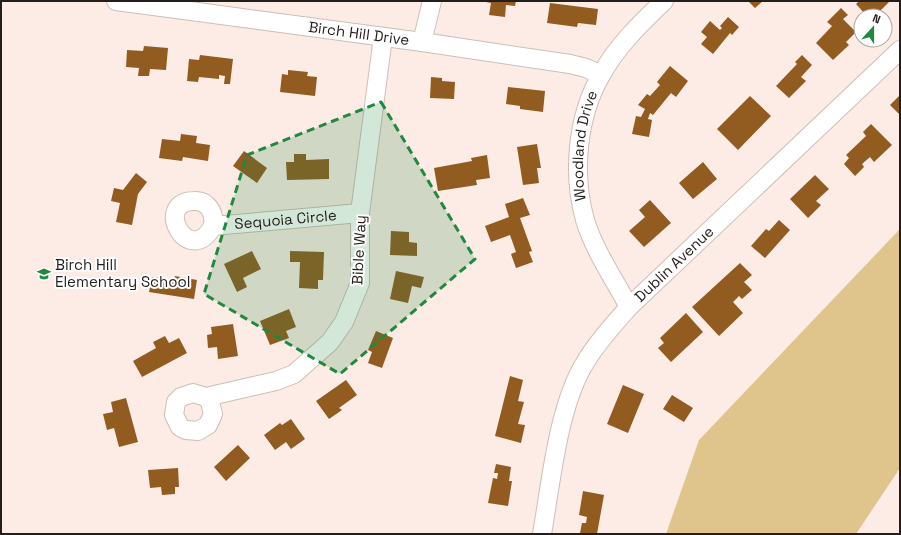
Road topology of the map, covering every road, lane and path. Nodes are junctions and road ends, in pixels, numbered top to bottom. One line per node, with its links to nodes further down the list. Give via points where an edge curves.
1 (116, 1): 4 (street, Birch Hill Drive)
2 (432, 1): 5 (street)
3 (664, 1): 7 (street, Woodland Drive, via 616,51)
4 (383, 37): 5 (street, Birch Hill Drive); 8 (street, Bible Way)
5 (422, 42): 7 (street, Birch Hill Drive, via 570,64)
6 (900, 50): 10 (street, Dublin Avenue)
7 (601, 75): 10 (street, Woodland Drive, via 584,119 578,177 585,220)
8 (360, 213): 9 (street, Sequoia Circle); 11 (street, Bible Way, via 360,283 344,322 330,342 294,374 276,381)
9 (213, 226)
10 (629, 307): 12 (street, Dublin Avenue, via 596,345 574,385 561,431)
11 (206, 397)
12 (542, 534)

